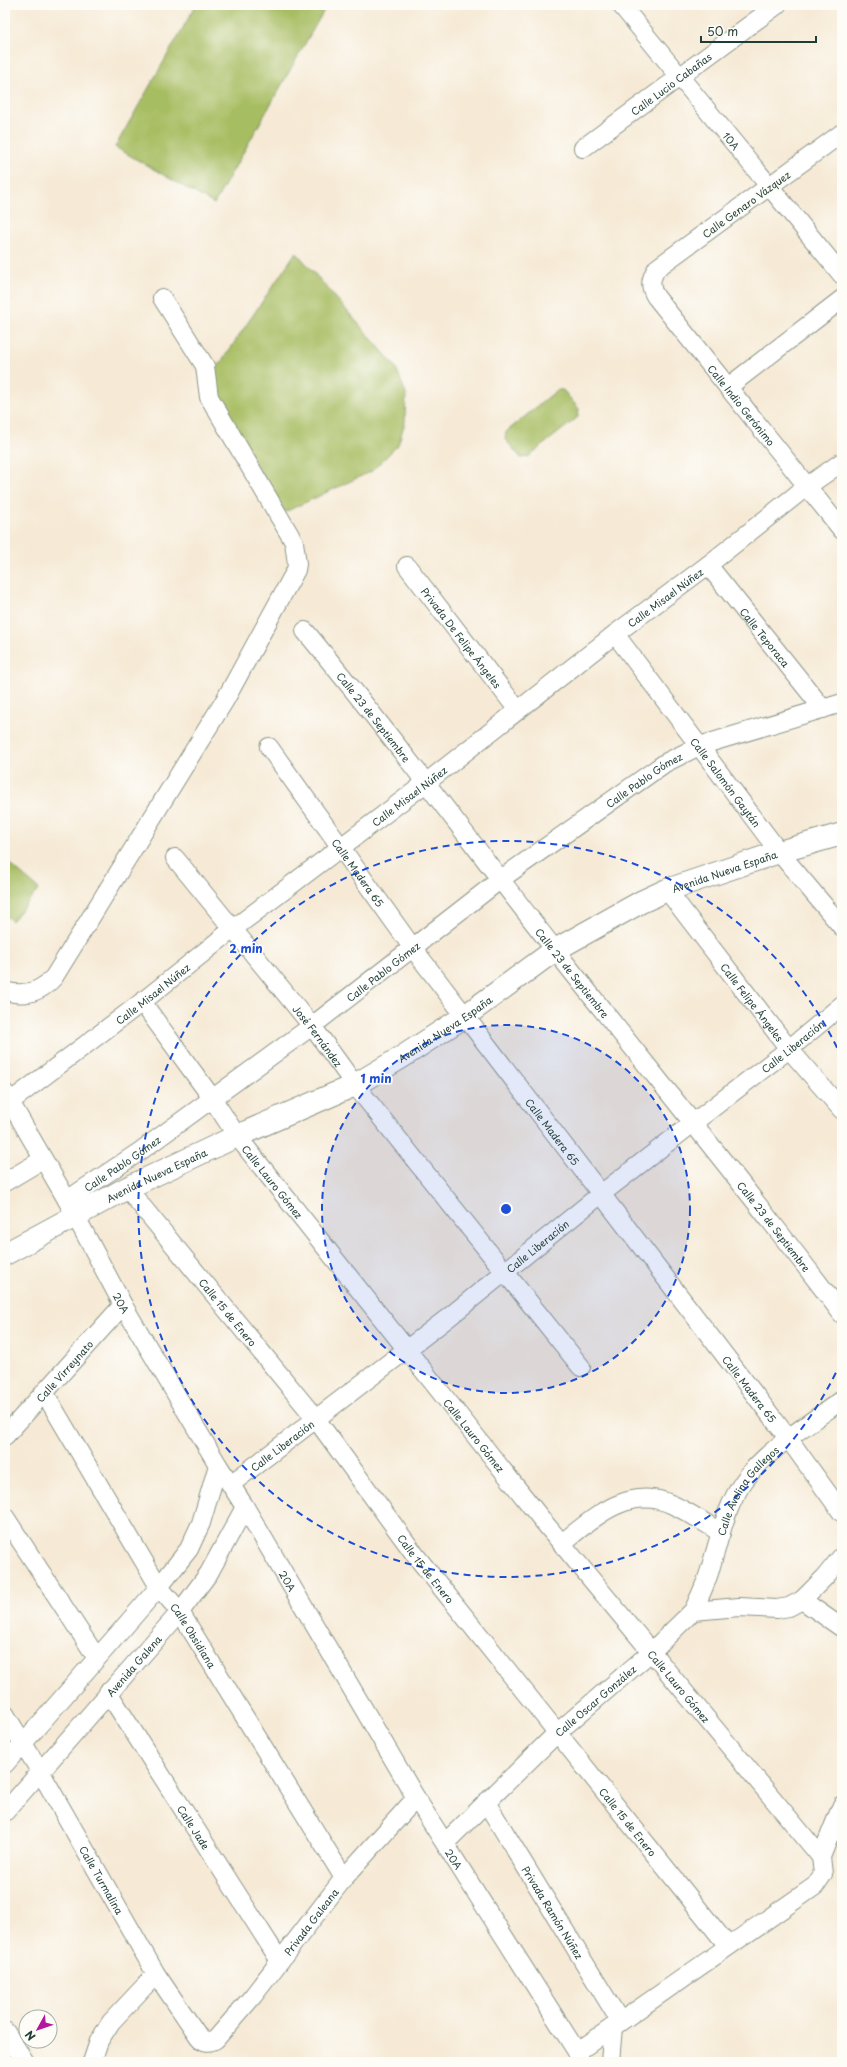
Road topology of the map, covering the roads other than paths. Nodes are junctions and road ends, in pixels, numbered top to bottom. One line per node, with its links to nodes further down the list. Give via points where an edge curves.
1 (621, 5): 3 (street, 10A)
2 (777, 5): 3 (street, Calle Lucio Cabañas)
3 (680, 78): 5 (street, Calle Lucio Cabañas); 6 (street, 10A)
4 (842, 133): 6 (street, Calle Genaro Vázquez)
5 (583, 148)
6 (770, 186): 7 (street, 10A); 8 (street, Calle Genaro Vázquez, via 657,268)
7 (842, 275)
8 (652, 276): 11 (street, Calle Indio Gerónimo, via 651,286 656,297)
9 (162, 298): 35 (street, via 205,366 209,397 294,542 296,570 225,700 54,977 37,991 22,995)
10 (842, 299): 11 (street)
11 (728, 387): 13 (street, Calle Indio Gerónimo)
12 (842, 462): 13 (street, Calle Misael Núñez)
13 (806, 487): 14 (street, Calle Indio Gerónimo); 15 (street, Calle Misael Núñez)
14 (842, 530)
15 (708, 565): 18 (street, Calle Misael Núñez); 21 (street, Calle Teporaca)
16 (407, 566): 20 (street, Privada De Felipe Ángeles)
17 (306, 631): 24 (street, Calle 23 de Septiembre)
18 (615, 634): 20 (street, Calle Misael Núñez); 22 (street, Calle Salomón Gaytán)
19 (842, 703): 21 (street)
20 (517, 709): 24 (street, Calle Misael Núñez)
21 (823, 709): 22 (street)
22 (700, 746): 27 (street, Calle Salomón Gaytán); 29 (street, Calle Pablo Gómez, via 665,763)
23 (269, 747): 26 (street, Calle Madera 65)
24 (426, 782): 26 (street, Calle Misael Núñez); 29 (street, Calle 23 de Septiembre)
25 (842, 834): 27 (main road, Avenida Nueva España)
26 (341, 848): 32 (street, Calle Misael Núñez); 33 (street, Calle Madera 65)
27 (780, 852): 30 (main road, Avenida Nueva España); 31 (street, Calle Salomón Gaytán)
28 (175, 858): 32 (street, José Fernández)
29 (501, 878): 33 (street, Calle Pablo Gómez); 34 (street, Calle 23 de Septiembre)
30 (667, 890): 34 (main road, Avenida Nueva España); 40 (street, Calle Felipe Ángeles)
31 (842, 927)
32 (233, 929): 36 (street, Calle Misael Núñez); 39 (street, José Fernández)
33 (412, 947): 38 (street, Calle Madera 65); 39 (street, Calle Pablo Gómez)
34 (555, 950): 38 (main road, Avenida Nueva España); 45 (street, Calle 23 de Septiembre)
35 (5, 991)
36 (142, 1002): 42 (street, Calle Misael Núñez); 43 (street, Calle Lauro Gómez)
37 (842, 1005): 40 (street, Calle Liberación)
38 (465, 1016): 41 (main road, Avenida Nueva España); 50 (street, Calle Madera 65)
39 (312, 1026): 41 (street, José Fernández); 43 (street, Calle Pablo Gómez)
40 (789, 1049): 44 (street, Calle Felipe Ángeles); 45 (street, Calle Liberación)
41 (355, 1085): 46 (main road, Avenida Nueva España); 53 (street, José Fernández)
42 (7, 1098): 47 (street, 20A)
43 (212, 1098): 46 (street, Calle Lauro Gómez); 51 (street, Calle Pablo Gómez, via 139,1152)
44 (842, 1110)
45 (695, 1123): 50 (street, Calle Liberación); 55 (street, Calle 23 de Septiembre)
46 (237, 1136): 49 (main road, Avenida Nueva España); 56 (street, Calle Lauro Gómez)
47 (42, 1160): 48 (street); 51 (street, 20A)
48 (5, 1182)
49 (127, 1188): 51 (main road, Avenida Nueva España); 60 (street, Calle 15 de Enero)
50 (601, 1194): 53 (street, Calle Liberación); 62 (street, Calle Madera 65)
51 (70, 1208): 52 (main road, Avenida Nueva España); 54 (street, 20A)
52 (5, 1254)
53 (504, 1271): 56 (street, Calle Liberación); 57 (street, José Fernández)
54 (123, 1305): 58 (street, Calle Virreynato); 63 (street, 20A)
55 (842, 1314)
56 (406, 1349): 60 (street, Calle Liberación); 69 (street, Calle Lauro Gómez)
57 (581, 1367)
58 (44, 1392): 61 (street, Calle Virreynato); 71 (street, Calle Obsidiana)
59 (842, 1400): 62 (street, Calle Avelina Gallegos)
60 (316, 1419): 64 (street, Calle Liberación); 80 (street, Calle 15 de Enero, via 416,1556)
61 (5, 1436)
62 (788, 1438): 66 (street, Calle Madera 65); 68 (street, Calle Avelina Gallegos, via 744,1481)
63 (218, 1465): 64 (street, 20A); 71 (street, via 201,1522 189,1549)
64 (231, 1484): 65 (street, 20A)
65 (245, 1507): 74 (street, Avenida Galena, via 209,1573); 84 (street, 20A)
66 (842, 1513)
67 (5, 1517): 77 (street)
68 (721, 1533): 69 (street, via 673,1505 642,1500 614,1504); 73 (street, Calle Avelina Gallegos, via 711,1567)
69 (562, 1543): 76 (street, Calle Lauro Gómez)
70 (842, 1556): 72 (street)
71 (160, 1587): 74 (street, Calle Obsidiana); 77 (street)
72 (802, 1600): 73 (street, via 777,1610 739,1607); 75 (street)
73 (693, 1611): 76 (street, Calle Oscar González)
74 (180, 1612): 78 (street, Avenida Galena); 90 (street, Calle Obsidiana)
75 (842, 1628)
76 (651, 1652): 80 (street, Calle Oscar González); 89 (street, Calle Lauro Gómez)
77 (97, 1658): 81 (street)
78 (108, 1692): 83 (street, Avenida Galena); 92 (street, Calle Jade)
79 (5, 1714): 81 (street, Calle Turmalina)
80 (558, 1732): 85 (street, Calle Oscar González); 91 (street, Calle 15 de Enero)
81 (22, 1742): 82 (street); 83 (street, Calle Turmalina)
82 (5, 1764)
83 (40, 1771): 87 (street, Avenida Galena); 93 (street, Calle Turmalina)
84 (416, 1798): 88 (street, 20A); 90 (street, Privada Galeana)
85 (486, 1802): 88 (street, Calle Oscar González); 94 (street, Privada Ramón Núñez)
86 (842, 1805): 89 (street)
87 (5, 1812)
88 (445, 1843): 97 (street, 20A)
89 (821, 1857): 91 (street, via 823,1874 816,1886)
90 (344, 1878): 92 (street, Privada Galeana)
91 (728, 1946): 94 (street)
92 (280, 1961): 96 (street, Privada Galeana, via 216,2039)
93 (156, 1974): 96 (street, Calle Turmalina); 99 (street, via 111,2022)
94 (617, 2024): 97 (street); 100 (street)
95 (5, 2031): 98 (street)
96 (205, 2042)
97 (579, 2057)
98 (24, 2062)
99 (92, 2062)
100 (610, 2062)

